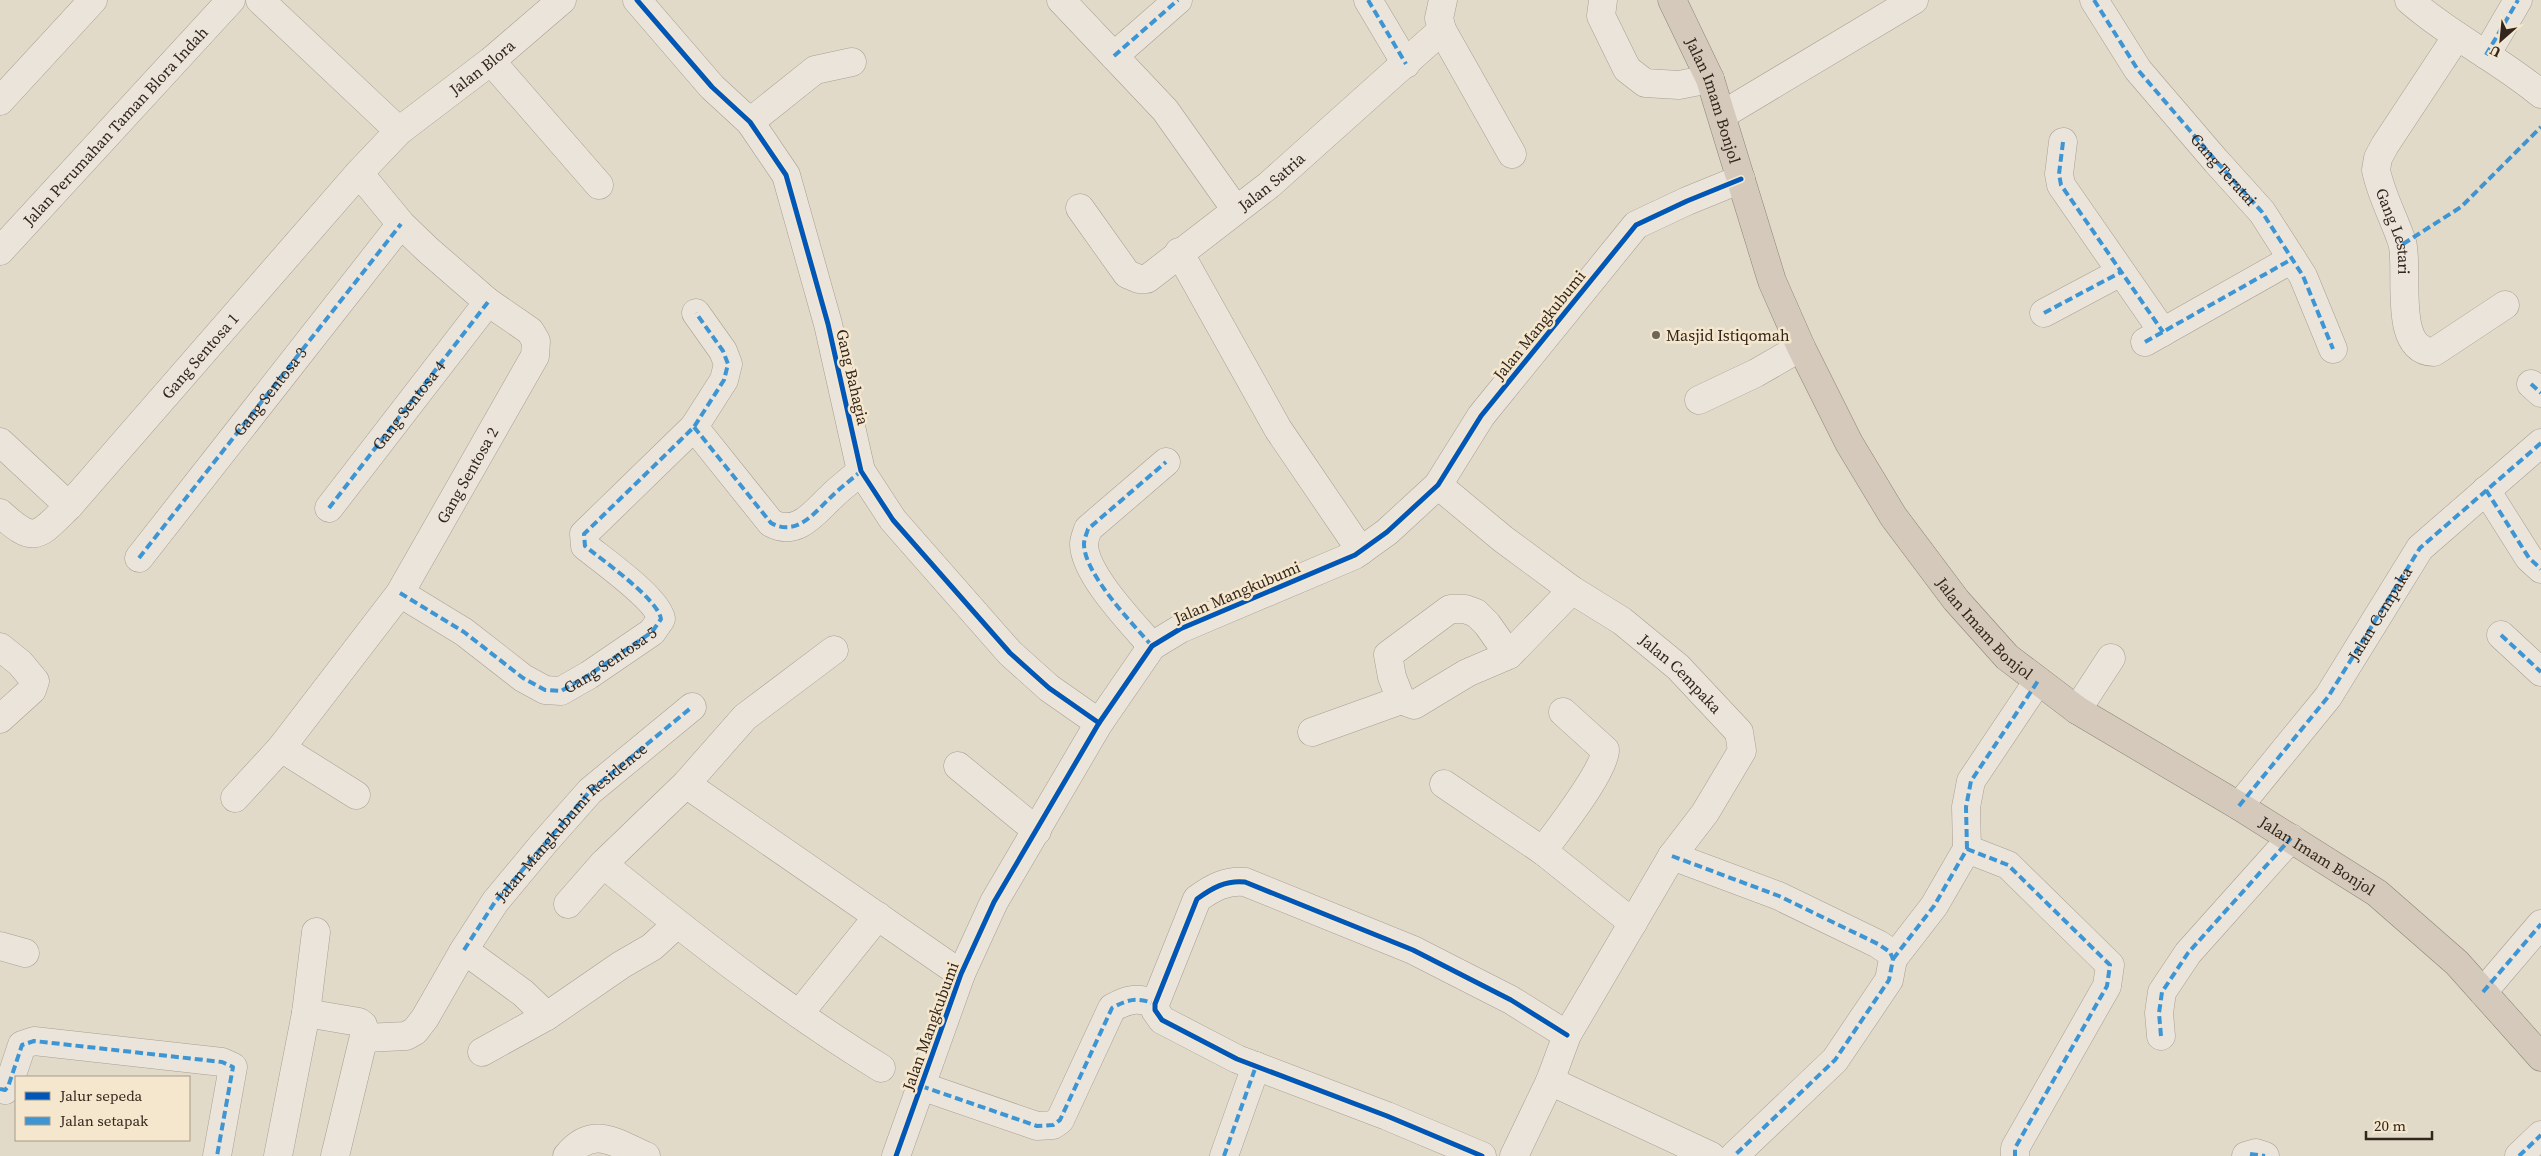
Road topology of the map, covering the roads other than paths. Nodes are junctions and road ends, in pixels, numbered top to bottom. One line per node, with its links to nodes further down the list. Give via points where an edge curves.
1 (93, 0): 25 (street)
2 (230, 0): 37 (street, Jalan Perumahan Taman Blora Indah)
3 (260, 0): 28 (street)
4 (562, 0): 20 (street, Jalan Blora)
5 (637, 0): 27 (street, Gang Bahagia, via 712,87)
6 (1061, 0): 19 (street)
7 (1178, 0): 19 (street)
8 (1368, 0): 22 (street)
9 (1443, 0): 16 (street, via 1439,18)
10 (1603, 0): 23 (street, via 1601,16 1627,69 1645,83 1680,84)
11 (1672, 0): 23 (highway, Jalan Imam Bonjol)
12 (1914, 0): 26 (street)
13 (2094, 0): 39 (street, Gang Teratai, via 2138,70 2262,212)
14 (2409, 0): 17 (street)
15 (2518, 0): 18 (street)
16 (1442, 30): 22 (street, Jalan Satria); 30 (street)
17 (2457, 36): 18 (street); 42 (street, Gang Lestari, via 2385,145 2376,170 2403,244 2406,314 2412,339 2419,348 2434,352)
18 (2486, 55): 24 (street)
19 (1114, 56): 35 (street, via 1165,110)
20 (491, 61): 28 (street, Jalan Blora); 33 (street)
21 (852, 62): 27 (street, via 815,70)
22 (1406, 64): 35 (street, Jalan Satria, via 1269,185)
23 (1710, 79): 26 (highway, Jalan Imam Bonjol)
24 (2541, 94)
25 (0, 102)
26 (1722, 115): 32 (highway, Jalan Imam Bonjol)
27 (750, 122): 52 (street, Gang Bahagia, via 786,175 828,324)
28 (400, 131): 31 (street, Jalan Blora)
29 (2063, 142): 40 (street, via 2059,174 2061,185)
30 (1512, 154)
31 (359, 173): 36 (street, Gang Sentosa 2); 55 (street, Gang Sentosa 1)
32 (1741, 179): 45 (highway, Jalan Imam Bonjol, via 1772,281); 53 (street, Jalan Mangkubumi, via 1636,226 1481,416)
33 (599, 185)
34 (1080, 208): 38 (street, Jalan Satria, via 1127,274 1133,277 1147,279)
35 (1236, 210): 38 (street, Jalan Satria)
36 (400, 224): 41 (street, Gang Sentosa 2); 59 (street, Gang Sentosa 3)
37 (0, 251)
38 (1179, 252): 58 (street, via 1278,429)
39 (2292, 259): 40 (street, via 2154,337); 46 (street, Gang Teratai)
40 (2121, 272): 44 (street)
41 (488, 302): 56 (street, Gang Sentosa 4); 62 (street, Gang Sentosa 2, via 530,332 536,341 535,356)
42 (2506, 305)
43 (696, 313): 48 (street, Gang Sentosa 5, via 723,351 728,364 724,380)
44 (2044, 314)
45 (1801, 347): 47 (street); 70 (highway, Jalan Imam Bonjol, via 1849,443 1893,516 1956,600 2007,658)
46 (2333, 349)
47 (1699, 400)
48 (694, 427): 52 (street, via 771,524 779,527 799,525 811,518); 62 (street, Gang Sentosa 5, via 584,534 585,546 649,599 661,619 652,632 561,691 539,687 523,678 464,632)
49 (0, 442): 55 (street)
50 (2541, 443): 54 (street, Jalan Cempaka)
51 (1166, 462): 65 (street, via 1088,529 1084,544 1088,560 1110,598)
52 (861, 471): 76 (street, Gang Bahagia, via 893,520 1010,653 1048,688)
53 (1438, 485): 58 (street, Jalan Mangkubumi); 61 (street, Jalan Cempaka)
54 (2486, 490): 60 (street, via 2529,558); 84 (street, Jalan Cempaka, via 2420,548 2328,697)
55 (68, 506): 57 (street, Gang Sentosa 1, via 44,531 36,534 20,531)
56 (329, 508)
57 (0, 513)
58 (1361, 551): 65 (street, Jalan Mangkubumi, via 1180,629)
59 (139, 558)
60 (2541, 569)
61 (1572, 590): 67 (street); 89 (street, Jalan Cempaka, via 1622,621 1678,667 1739,732 1742,751 1705,812)
62 (400, 593): 78 (street, Gang Sentosa 2)
63 (2501, 635): 69 (street)
64 (0, 646): 75 (street, via 35,681 32,690)
65 (1152, 646): 76 (street, Jalan Mangkubumi)
66 (834, 650): 80 (street, via 745,717)
67 (1509, 655): 71 (street, via 1467,673 1414,705); 71 (street, via 1476,614 1450,609 1389,652 1392,677)
68 (2111, 658): 73 (street)
69 (2541, 672)
70 (2038, 681): 73 (highway, Jalan Imam Bonjol); 87 (street, via 1971,781 1966,807)
71 (1401, 700): 77 (street)
72 (692, 707): 97 (street, Jalan Mangkubumi Residence, via 590,791 495,902)
73 (2077, 710): 84 (highway, Jalan Imam Bonjol)
74 (1563, 712): 88 (street, via 1605,750 1605,754 1600,770)
75 (0, 719)
76 (1099, 723): 85 (street, Jalan Mangkubumi)
77 (1312, 732)
78 (281, 748): 82 (street); 83 (street, Gang Sentosa 2)
79 (958, 766): 85 (street)
80 (686, 784): 90 (street); 92 (street)
81 (1444, 784): 88 (street)
82 (356, 795)
83 (235, 798)
84 (2239, 806): 86 (highway, Jalan Imam Bonjol)
85 (1037, 831): 99 (street, Jalan Mangkubumi, via 994,902)
86 (2291, 838): 100 (highway, Jalan Imam Bonjol, via 2377,893 2457,963); 106 (street, via 2188,953 2162,992 2159,1013)
87 (1967, 849): 98 (street, via 1934,906); 127 (street, via 2008,865 2099,952 2111,971 2107,986 2015,1148)
88 (1543, 851): 93 (street)
89 (1672, 856): 93 (street, Jalan Cempaka); 98 (street, via 1780,896 1878,944 1890,952)
90 (603, 864): 91 (street); 94 (street)
91 (568, 904)
92 (878, 916): 99 (street); 103 (street)
93 (1633, 922): 105 (street, Jalan Cempaka)
94 (677, 924): 103 (street); 104 (street, via 652,947 621,964)
95 (2541, 924): 100 (street)
96 (316, 932): 102 (street)
97 (464, 950): 104 (street, via 523,993); 107 (street, Jalan Mangkubumi Residence, via 415,1031 406,1036)
98 (1893, 959): 126 (street, via 1889,980 1835,1060)
99 (961, 974): 113 (street, Jalan Mangkubumi)
100 (2483, 992): 109 (highway, Jalan Imam Bonjol)
101 (1155, 1004): 105 (street, via 1197,899 1211,888 1234,881 1245,882 1413,950 1512,1000); 110 (street, via 1162,1020); 113 (street, via 1142,999 1127,999 1112,1008 1060,1120 1053,1125 1037,1126)
102 (306, 1013): 107 (street, via 359,1022 363,1025); 117 (street)
103 (799, 1014): 111 (street)
104 (547, 1016): 108 (street)
105 (1567, 1035): 112 (street, Jalan Cempaka)
106 (2161, 1036)
107 (365, 1038): 118 (street)
108 (482, 1052)
109 (2541, 1057)
110 (1256, 1066): 122 (street); 123 (street)
111 (881, 1068)
112 (1550, 1081): 124 (street, Jalan Cempaka); 125 (street)
113 (921, 1086): 121 (street, Jalan Mangkubumi)
114 (0, 1089): 116 (street, via 8,1087 22,1045 34,1041 222,1062 233,1067)
115 (2541, 1136): 130 (street)
116 (217, 1156)
117 (278, 1156)
118 (335, 1156)
119 (567, 1156): 120 (street, via 580,1143 595,1138)
120 (646, 1156)
121 (896, 1156)
122 (1224, 1156)
123 (1482, 1156)
124 (1514, 1156)
125 (1711, 1156)
126 (1734, 1156)
127 (2015, 1156)
128 (2246, 1156): 129 (street, via 2256,1153)
129 (2265, 1156)
130 (2519, 1156)

